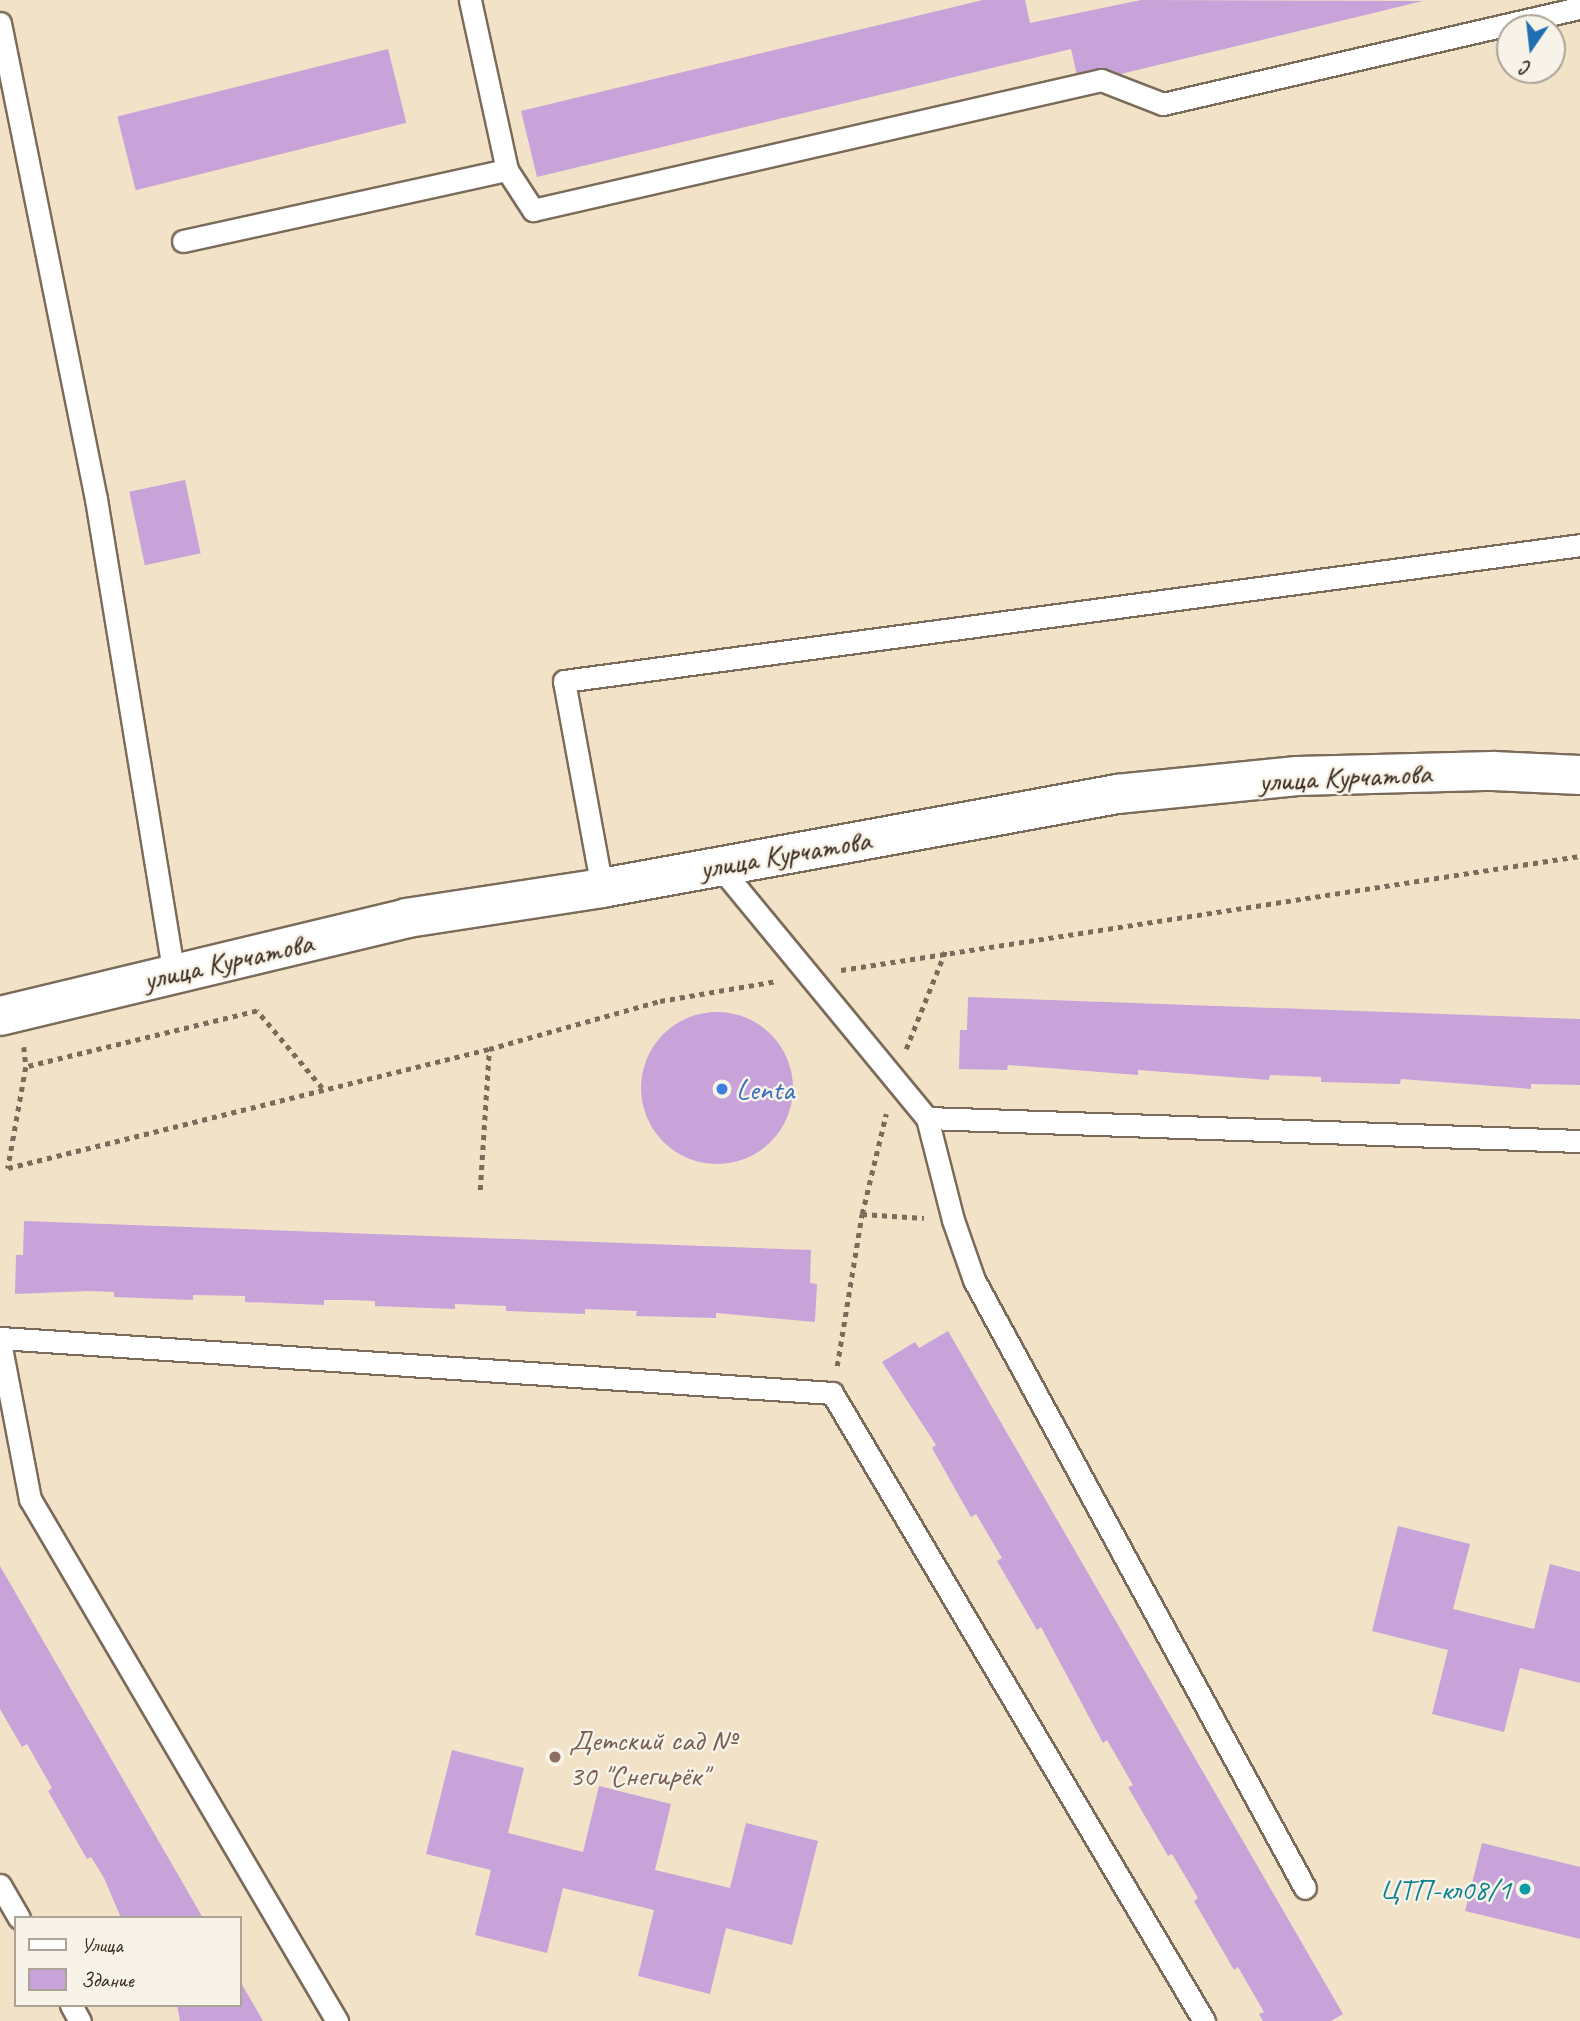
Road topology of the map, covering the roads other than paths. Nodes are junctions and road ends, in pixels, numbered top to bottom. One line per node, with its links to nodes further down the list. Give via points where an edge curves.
1 (470, 0): 4 (lane)
2 (1580, 8): 4 (lane, via 1163,104 1101,80 533,210)
3 (0, 23): 10 (lane, via 96,499)
4 (507, 170): 5 (lane)
5 (183, 241)
6 (1580, 545): 9 (lane, via 564,681)
7 (1580, 775): 8 (main road, улица Курчатова, via 1493,771 1297,776 1117,793)
8 (719, 866): 9 (main road, улица Курчатова); 12 (lane)
9 (602, 888): 10 (main road, улица Курчатова, via 407,918)
10 (174, 974): 11 (main road, улица Курчатова)
11 (0, 1016)
12 (927, 1118): 13 (lane); 16 (lane, via 953,1220 974,1279)
13 (1580, 1141)
14 (0, 1340): 18 (lane, via 30,1499); 19 (lane, via 832,1394)
15 (0, 1885): 17 (lane)
16 (1305, 1888)
17 (18, 1916)
18 (337, 2021)
19 (1204, 2021)

